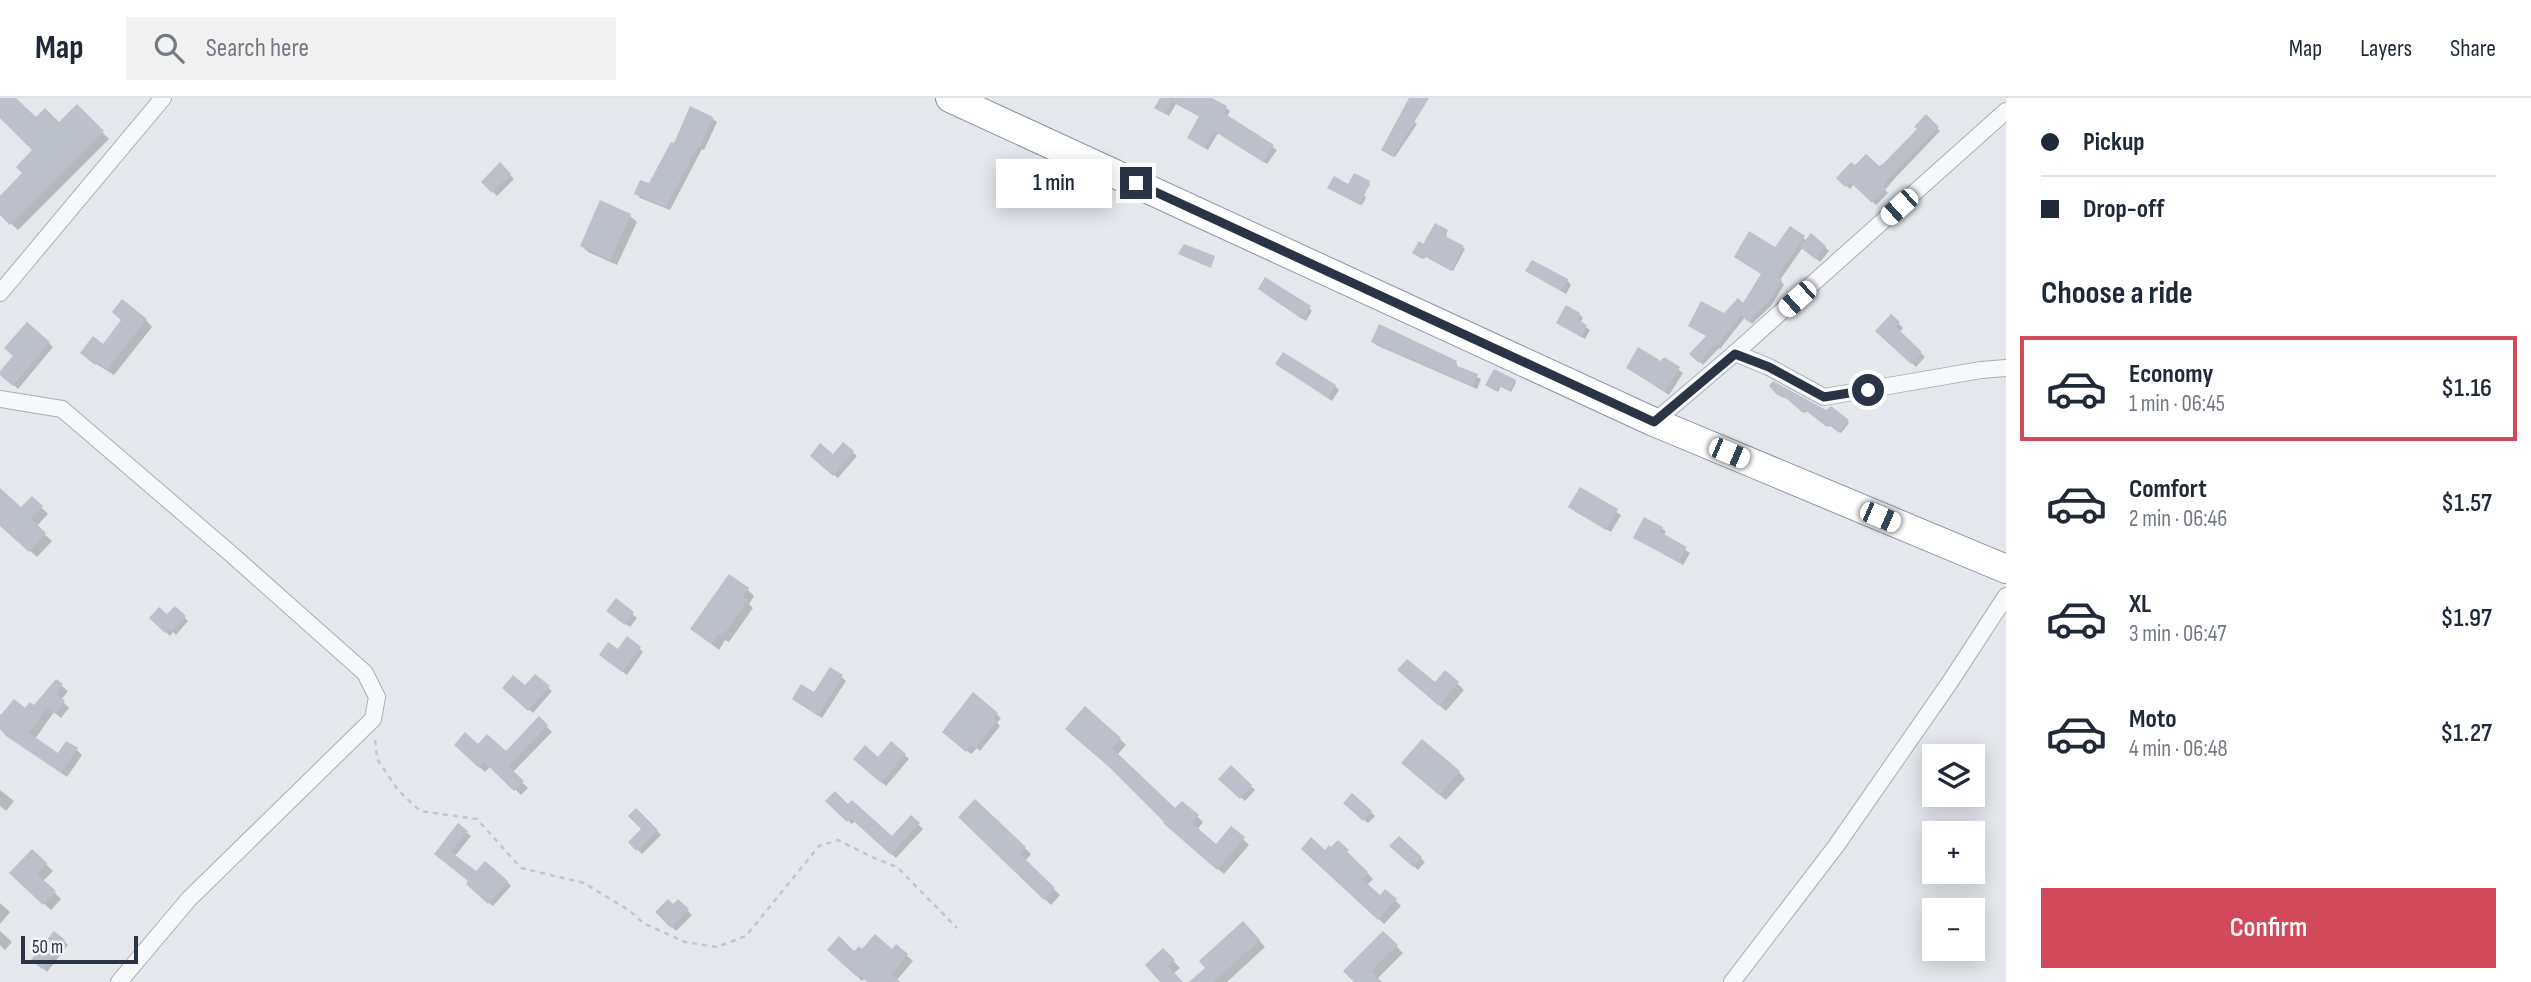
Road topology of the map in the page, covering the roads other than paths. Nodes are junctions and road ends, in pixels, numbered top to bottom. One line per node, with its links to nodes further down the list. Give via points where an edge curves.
1 (163, 98): 4 (street)
2 (950, 98): 8 (highway)
3 (2006, 111): 5 (street)
4 (0, 293)
5 (1735, 354): 6 (street, via 1824,397); 8 (street)
6 (2006, 368)
7 (0, 399): 11 (street, via 62,409 365,673 377,697 373,719 189,899)
8 (1654, 422): 9 (highway)
9 (2006, 569)
10 (2006, 596): 12 (street, via 1844,835)
11 (119, 982)
12 (1732, 982)

